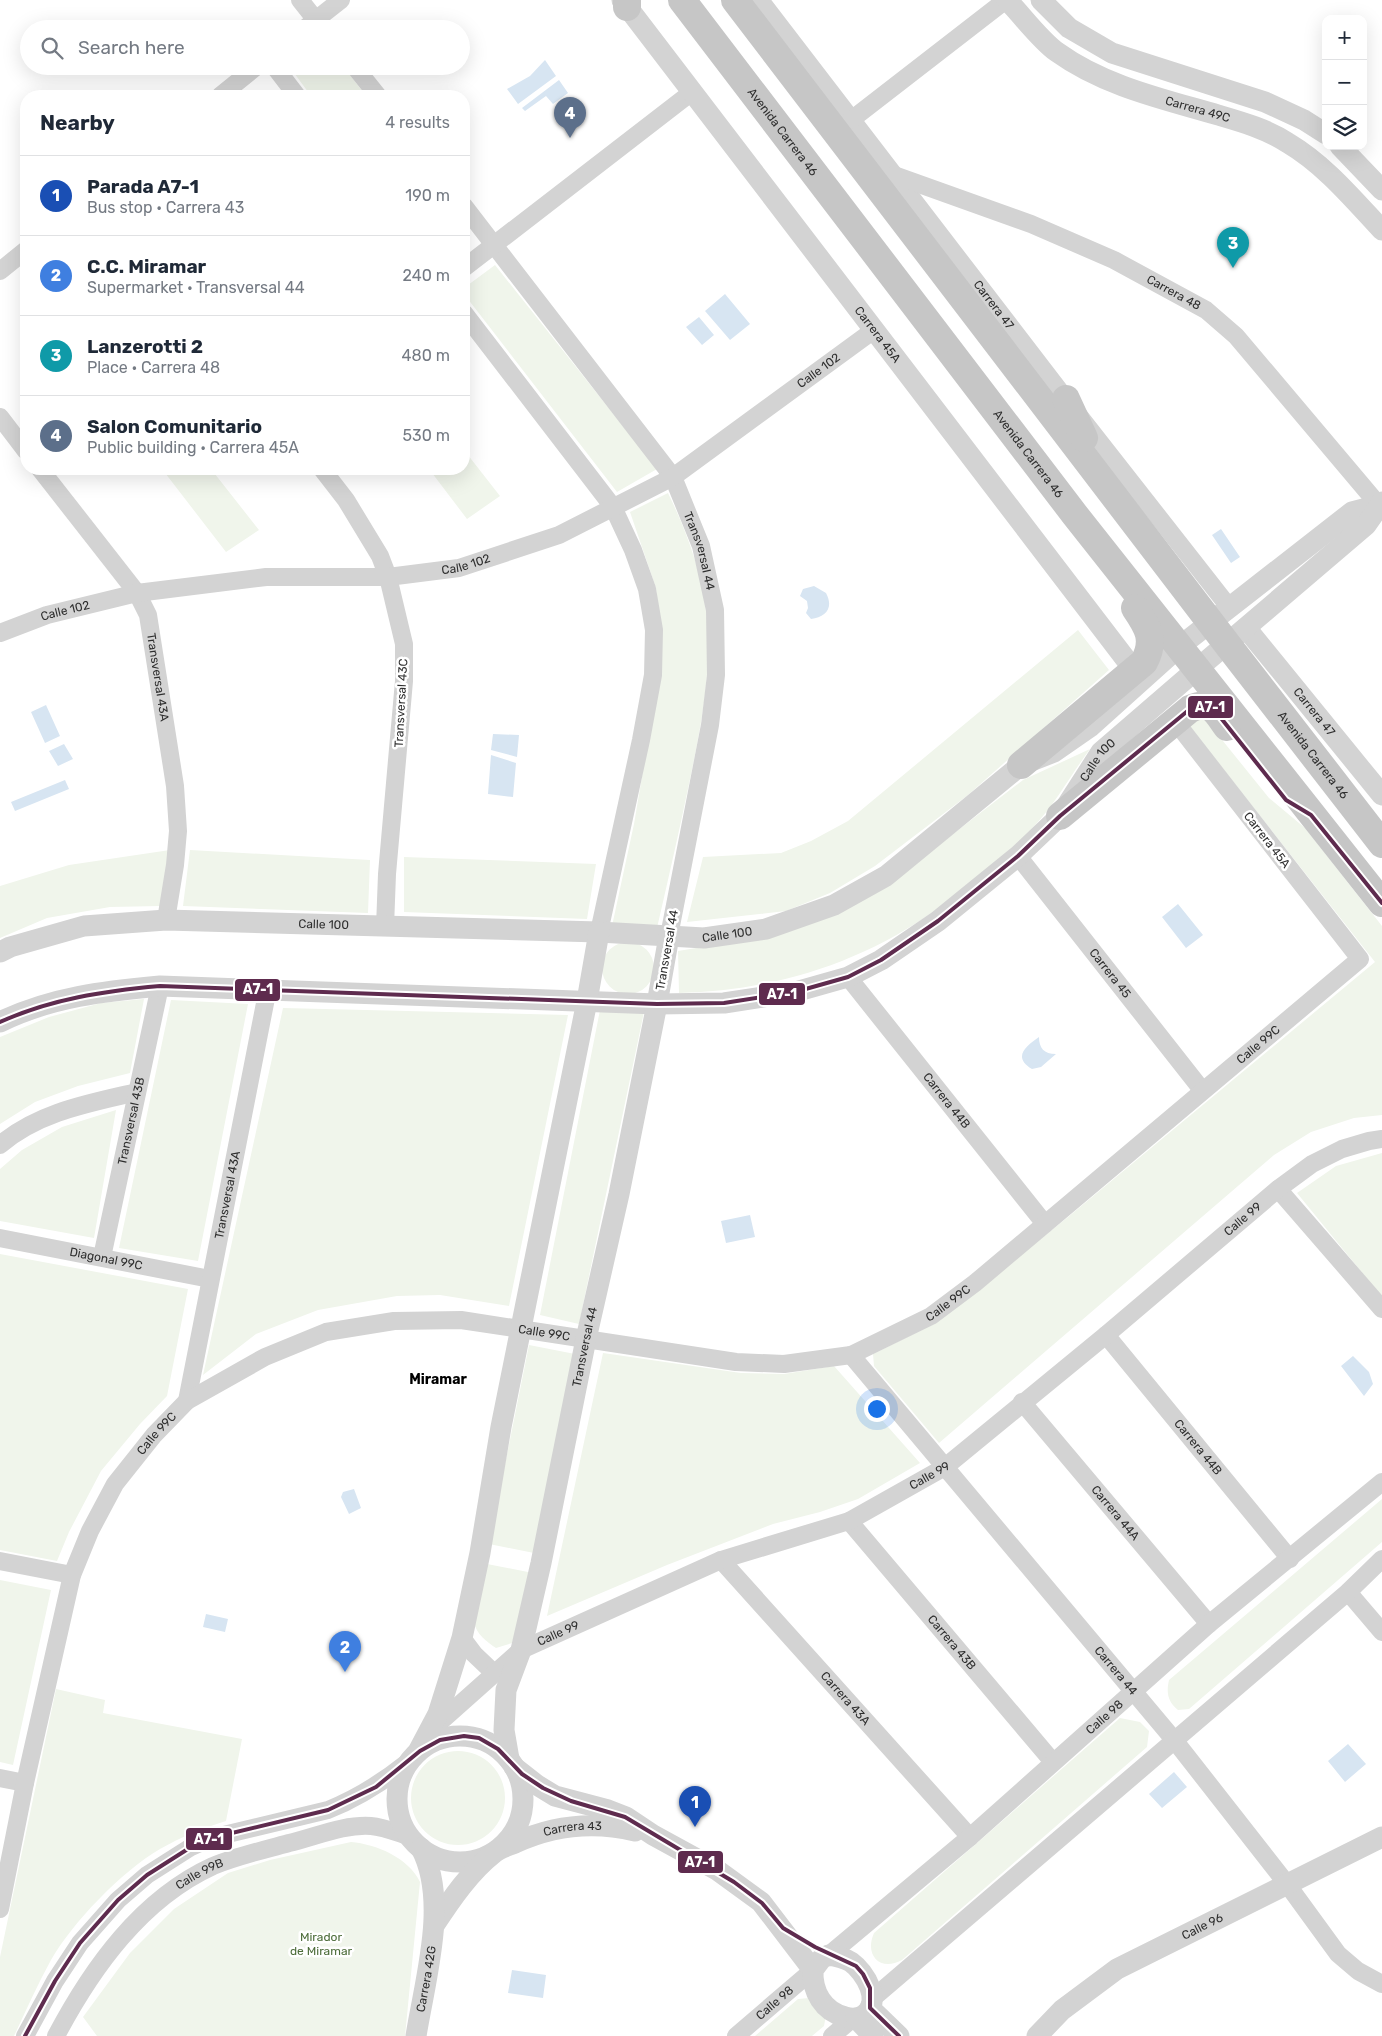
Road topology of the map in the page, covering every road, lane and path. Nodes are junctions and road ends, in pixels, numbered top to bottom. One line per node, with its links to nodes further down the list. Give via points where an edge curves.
1 (300, 0): 10 (street)
2 (341, 0): 11 (street)
3 (682, 0): 42 (main road, Avenida Carrera 46)
4 (735, 0): 39 (main road, Avenida Carrera 46)
5 (748, 0): 12 (main road)
6 (760, 0): 12 (street, Carrera 47)
7 (1006, 0): 20 (street); 26 (street, Carrera 49C, via 1055,51 1081,68 1123,87 1231,119 1288,142 1318,165)
8 (1041, 0): 21 (street, Carrera 49C, via 1069,28 1112,53 1265,102)
9 (625, 2): 19 (street, Carrera 45A)
10 (311, 20)
11 (320, 20)
12 (784, 33): 20 (street, Carrera 47)
13 (246, 75): 16 (street)
14 (281, 75): 17 (street)
15 (361, 75): 18 (street)
16 (227, 90)
17 (293, 90)
18 (373, 90)
19 (692, 92): 27 (street); 32 (street, Carrera 45A)
20 (851, 120): 23 (street, Carrera 47)
21 (1322, 131)
22 (1344, 150): 24 (street)
23 (894, 175): 33 (street, Carrera 47); 40 (street, Carrera 48, via 1031,224 1114,260 1206,310 1236,336)
24 (1382, 190)
25 (470, 214): 27 (street, Transversal 44)
26 (1382, 230)
27 (494, 244): 29 (street); 38 (street, Transversal 44)
28 (20, 255): 30 (street)
29 (470, 263)
30 (0, 271)
31 (470, 321): 41 (street)
32 (874, 330): 38 (street, Calle 102); 49 (street, Carrera 45A)
33 (1066, 399): 39 (main road); 45 (street, Carrera 47)
34 (0, 417): 35 (street)
35 (20, 443)
36 (45, 475): 44 (street, Transversal 43A)
37 (327, 475): 43 (street, Transversal 43C, via 380,556)
38 (673, 477): 41 (street, Calle 102); 62 (street, Transversal 44, via 701,546 715,610 716,675 710,725)
39 (1103, 481): 45 (main road, Avenida Carrera 46)
40 (1381, 505): 45 (street, Calle 100, via 1352,512); 47 (street, Calle 100, via 1366,525)
41 (613, 508): 43 (street, Calle 102, via 559,535 459,568); 61 (street, via 647,589 654,630 653,675)
42 (1075, 515): 48 (main road, Avenida Carrera 46); 49 (main road, via 1074,528 1126,594 1148,631 1150,651)
43 (388, 577): 44 (street, Calle 102, via 266,577); 60 (street, Transversal 43C, via 404,644 404,681)
44 (138, 593): 46 (street, Calle 102, via 46,615); 59 (street, Transversal 43A, via 148,615 175,786 178,831)
45 (1220, 614): 47 (main road, Avenida Carrera 46); 48 (street, Calle 100)
46 (0, 633)
47 (1236, 636): 50 (street, Calle 100); 53 (street, Carrera 47); 56 (main road, Avenida Carrera 46)
48 (1179, 647): 50 (main road, Avenida Carrera 46); 52 (street, Calle 100, via 1090,727 1054,752)
49 (1134, 670): 52 (main road)
50 (1196, 670): 54 (main road, Avenida Carrera 46); 55 (street, Calle 100, via 1102,752)
51 (1175, 721): 54 (main road, via 1198,705 1213,708 1286,800); 55 (main road); 64 (street, Carrera 45A)
52 (1021, 765): 62 (street, Calle 100, via 886,876 834,905 766,929 704,938)
53 (1382, 795)
54 (1311, 815): 58 (main road, Avenida Carrera 46)
55 (1060, 816): 57 (street, Calle 100)
56 (1382, 844)
57 (1018, 856): 65 (street, Calle 100, via 938,921 881,960); 71 (street, Carrera 45)
58 (1382, 903)
59 (166, 920): 60 (street, Calle 100); 63 (street, Calle 100, via 84,926)
60 (385, 927): 61 (street, Calle 100)
61 (599, 932): 62 (street, Calle 100); 68 (street)
62 (669, 936): 69 (street, Transversal 44)
63 (0, 952)
64 (1360, 959): 71 (street, Calle 99C)
65 (848, 977): 69 (street, Calle 100, via 796,992 724,1003); 76 (street, Carrera 44B)
66 (160, 986): 67 (street, Calle 100); 70 (street, Calle 100, via 96,992 45,1004); 72 (street, Transversal 43B)
67 (268, 988): 68 (street, Calle 100); 79 (street, Transversal 43A)
68 (587, 1001): 69 (street, Calle 100); 81 (street)
69 (657, 1004): 83 (street, Transversal 44)
70 (0, 1022)
71 (1202, 1090): 76 (street, Calle 99C)
72 (137, 1092): 74 (street, via 80,1105 47,1117 10,1136); 78 (street, Transversal 43B)
73 (1382, 1139): 75 (street, Calle 99, via 1342,1149 1312,1164)
74 (0, 1145)
75 (1278, 1188): 80 (street); 82 (street, Calle 99)
76 (1044, 1224): 84 (street, Calle 99C, via 931,1316)
77 (0, 1238): 78 (street, Diagonal 99C)
78 (102, 1257): 79 (street, Diagonal 99C)
79 (210, 1279): 85 (street, Transversal 43A)
80 (1382, 1307)
81 (521, 1328): 83 (street, Calle 99C); 85 (street, Calle 99C, via 425,1319 326,1332 265,1356); 98 (street)
82 (1106, 1335): 86 (street, Calle 99); 90 (street, Carrera 44B)
83 (586, 1339): 84 (street, Calle 99C, via 736,1362 784,1364); 99 (street, Transversal 44)
84 (851, 1355): 87 (street, Carrera 44)
85 (187, 1401): 94 (street, Calle 99C, via 154,1434 115,1484 90,1531)
86 (1022, 1402): 87 (street, Calle 99); 96 (street, Carrera 44A)
87 (945, 1467): 89 (street, Calle 99); 101 (street, Carrera 44)
88 (1382, 1482): 90 (street, Calle 98)
89 (849, 1521): 91 (street, Calle 99); 105 (street, Carrera 43B)
90 (1290, 1559): 96 (street, Calle 98)
91 (721, 1560): 99 (street, Calle 99); 110 (street, Carrera 43A)
92 (1382, 1560): 95 (street)
93 (0, 1561): 94 (street)
94 (72, 1575): 108 (street, Calle 99C)
95 (1348, 1592): 97 (street); 103 (street)
96 (1209, 1624): 101 (street, Calle 98)
97 (1382, 1632)
98 (462, 1638): 100 (street); 102 (street)
99 (521, 1650): 100 (street, Calle 99); 106 (street, Transversal 44, via 505,1699 504,1730)
100 (494, 1674): 102 (street, Calle 99)
101 (1133, 1693): 103 (street, Carrera 44); 105 (street, Calle 98)
102 (430, 1731): 104 (street)
103 (1174, 1741): 115 (street, Carrera 44); 122 (street)
104 (413, 1756): 106 (street, via 433,1741 449,1736 466,1736 497,1748); 112 (street, via 400,1777 396,1793 397,1810 404,1829); 123 (street, via 380,1784 345,1803 211,1838 147,1875 118,1900 80,1943)
105 (1053, 1762): 110 (street, Calle 98)
106 (511, 1763): 109 (street, Carrera 43, via 555,1796 626,1817); 113 (street, via 520,1777 523,1798 520,1818 511,1837)
107 (0, 1778): 108 (street)
108 (25, 1783): 114 (street, Calle 99C)
109 (653, 1835): 113 (street, Carrera 43, via 605,1826 577,1825 534,1834); 118 (street, Carrera 43, via 740,1886 761,1902)
110 (970, 1837): 119 (street, Calle 98)
111 (1382, 1838): 115 (street, Calle 96)
112 (416, 1843): 113 (street, via 435,1857 455,1862 476,1860); 117 (street, Carrera 42G, via 432,1875); 124 (street, Calle 99B, via 382,1828 358,1826 231,1859 200,1873 168,1894 103,1959 76,1998)
113 (495, 1852): 117 (street, Carrera 42G, via 453,1896)
114 (2, 1884): 116 (street, Calle 99C)
115 (1287, 1884): 121 (street, Carrera 44, via 1338,1954 1358,1971); 130 (street, Calle 96, via 1117,1969 1062,2010)
116 (0, 1909)
117 (435, 1924): 125 (street, Carrera 42G)
118 (778, 1924): 119 (street, Carrera 43); 120 (street, Carrera 43)
119 (829, 1955): 120 (street); 122 (street, via 850,1961 859,1968 870,1988)
120 (812, 1970): 122 (street, via 814,1987 822,2002 835,2014); 126 (street, Calle 98)
121 (1382, 1984)
122 (862, 2011): 127 (street); 128 (street); 129 (street)
123 (25, 2036)
124 (56, 2036)
125 (416, 2036)
126 (736, 2036)
127 (832, 2036)
128 (873, 2036)
129 (900, 2036)
130 (1037, 2036)

